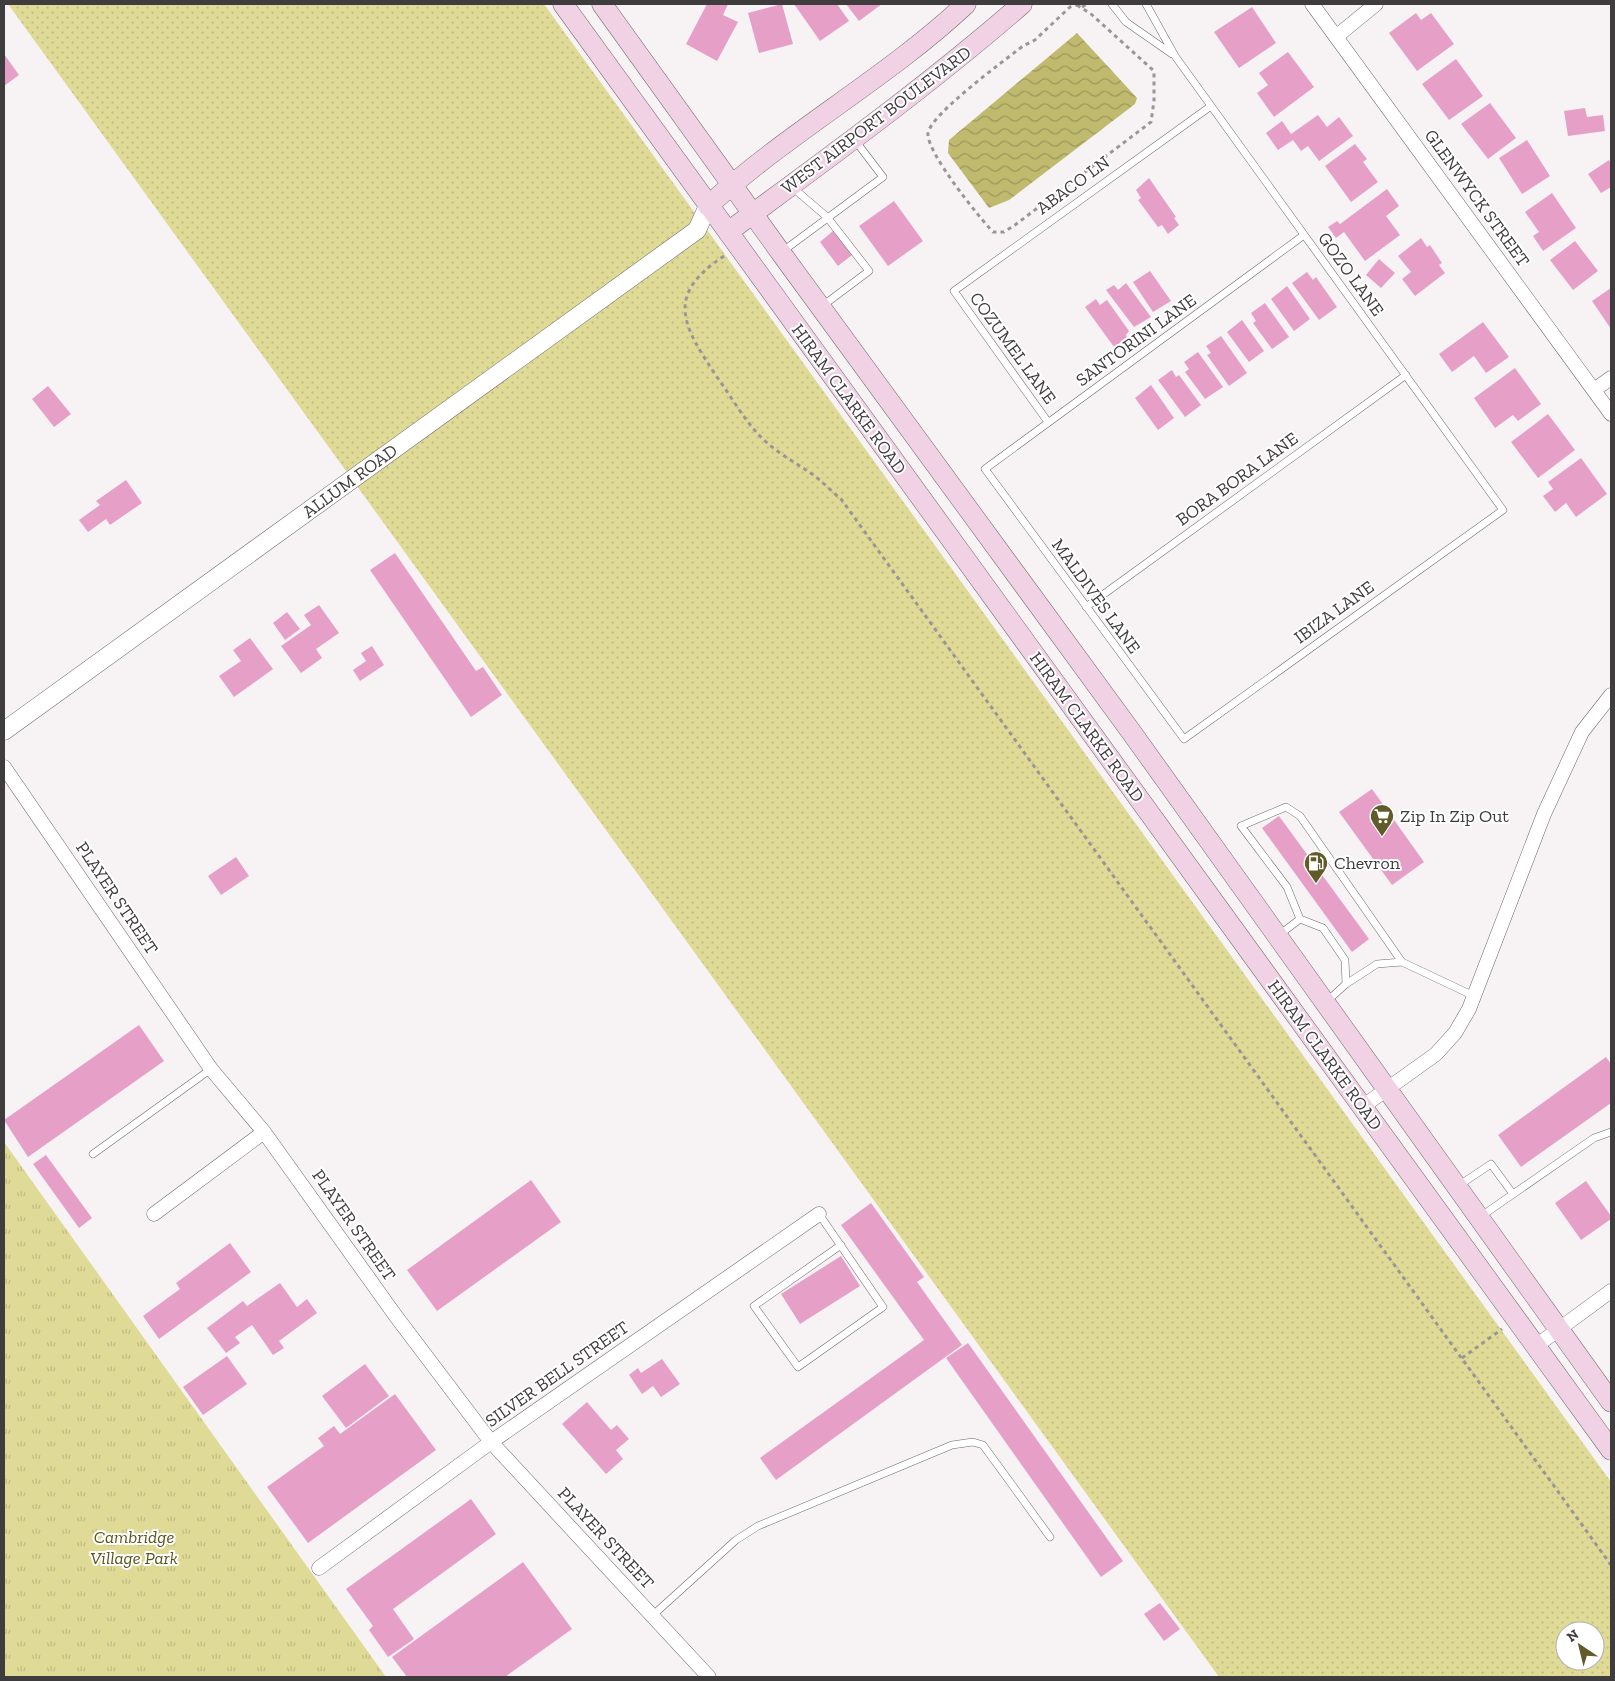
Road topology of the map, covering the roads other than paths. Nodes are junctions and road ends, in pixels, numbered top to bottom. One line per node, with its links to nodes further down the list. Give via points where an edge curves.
1 (563, 4): 15 (main road, HIRAM CLARKE ROAD)
2 (602, 4): 13 (main road, HIRAM CLARKE ROAD)
3 (966, 4): 13 (main road, WEST AIRPORT BOULEVARD, via 863,88)
4 (1022, 4): 12 (main road, WEST AIRPORT BOULEVARD)
5 (1112, 4): 10 (lane, via 1126,22)
6 (1146, 4): 10 (lane)
7 (1312, 4): 9 (street, GLENWYCK STREET)
8 (1376, 4): 9 (street)
9 (1337, 36): 26 (street, GLENWYCK STREET)
10 (1175, 56): 11 (lane, GOZO LANE)
11 (1211, 106): 20 (lane, GOZO LANE); 22 (lane, ABACO LN)
12 (854, 139): 14 (main road, WEST AIRPORT BOULEVARD); 17 (lane, via 883,177)
13 (732, 184): 15 (main road, WEST AIRPORT BOULEVARD); 16 (main road, HIRAM CLARKE ROAD)
14 (790, 186): 16 (main road, WEST AIRPORT BOULEVARD); 17 (lane)
15 (708, 206): 18 (street, ALLUM ROAD); 19 (main road, HIRAM CLARKE ROAD)
16 (753, 214): 19 (main road, WEST AIRPORT BOULEVARD); 21 (main road, HIRAM CLARKE ROAD)
17 (827, 217): 21 (lane); 23 (lane, via 869,270)
18 (697, 230): 19 (street); 37 (street, ALLUM ROAD)
19 (728, 232): 31 (main road, HIRAM CLARKE ROAD)
20 (1304, 235): 24 (lane, GOZO LANE); 28 (lane, SANTORINI LANE)
21 (781, 253): 23 (main road, HIRAM CLARKE ROAD)
22 (954, 291): 28 (lane, COZUMEL LANE)
23 (821, 307): 29 (main road, HIRAM CLARKE ROAD)
24 (1406, 375): 32 (lane, GOZO LANE); 33 (lane, BORA BORA LANE)
25 (1611, 378): 26 (street)
26 (1594, 390): 27 (street, GLENWYCK STREET)
27 (1611, 414)
28 (1048, 422): 30 (lane, SANTORINI LANE)
29 (928, 454): 31 (main road); 34 (main road, HIRAM CLARKE ROAD)
30 (985, 469): 33 (lane, MALDIVES LANE)
31 (902, 473): 35 (main road, HIRAM CLARKE ROAD)
32 (1503, 510): 38 (lane, IBIZA LANE)
33 (1086, 607): 38 (lane, MALDIVES LANE)
34 (1066, 643): 35 (main road); 40 (main road, HIRAM CLARKE ROAD)
35 (1040, 662): 41 (main road, HIRAM CLARKE ROAD)
36 (1611, 696): 46 (street, via 1582,732 1544,814)
37 (4, 732)
38 (1184, 739)
39 (4, 767): 48 (street, PLAYER STREET)
40 (1206, 837): 41 (main road); 43 (main road, HIRAM CLARKE ROAD)
41 (1179, 854): 50 (main road, HIRAM CLARKE ROAD)
42 (1300, 919): 43 (lane); 44 (lane, via 1287,887 1241,826 1286,807 1300,816); 45 (lane, via 1323,928 1345,960)
43 (1277, 937): 47 (main road, HIRAM CLARKE ROAD)
44 (1402, 962): 45 (lane, via 1377,964); 46 (lane)
45 (1346, 984): 47 (lane)
46 (1474, 996): 49 (street, via 1455,1033 1442,1047)
47 (1325, 1003): 49 (main road, HIRAM CLARKE ROAD)
48 (211, 1069): 51 (street, PLAYER STREET); 53 (lane)
49 (1387, 1088): 50 (street); 54 (main road, HIRAM CLARKE ROAD)
50 (1362, 1106): 62 (main road, HIRAM CLARKE ROAD)
51 (264, 1132): 56 (street); 64 (street, PLAYER STREET)
52 (1611, 1132): 55 (lane, via 1594,1138)
53 (93, 1154)
54 (1458, 1186): 55 (lane, via 1491,1164); 58 (main road, HIRAM CLARKE ROAD)
55 (1512, 1194): 58 (lane)
56 (154, 1214)
57 (819, 1214): 59 (lane); 64 (street, SILVER BELL STREET)
58 (1479, 1217): 61 (main road, HIRAM CLARKE ROAD)
59 (841, 1245): 59 (lane, via 883,1307 798,1367 754,1306)
60 (1611, 1291): 61 (street)
61 (1559, 1329): 62 (street); 63 (main road, HIRAM CLARKE ROAD)
62 (1536, 1346): 65 (main road, HIRAM CLARKE ROAD)
63 (1611, 1402)
64 (491, 1442): 67 (street, SILVER BELL STREET); 68 (street, PLAYER STREET)
65 (1611, 1450)
66 (1050, 1537): 68 (lane, via 984,1445 973,1442 952,1445 758,1526 736,1540)
67 (319, 1568)
68 (652, 1616): 69 (street, PLAYER STREET)
69 (710, 1677)

